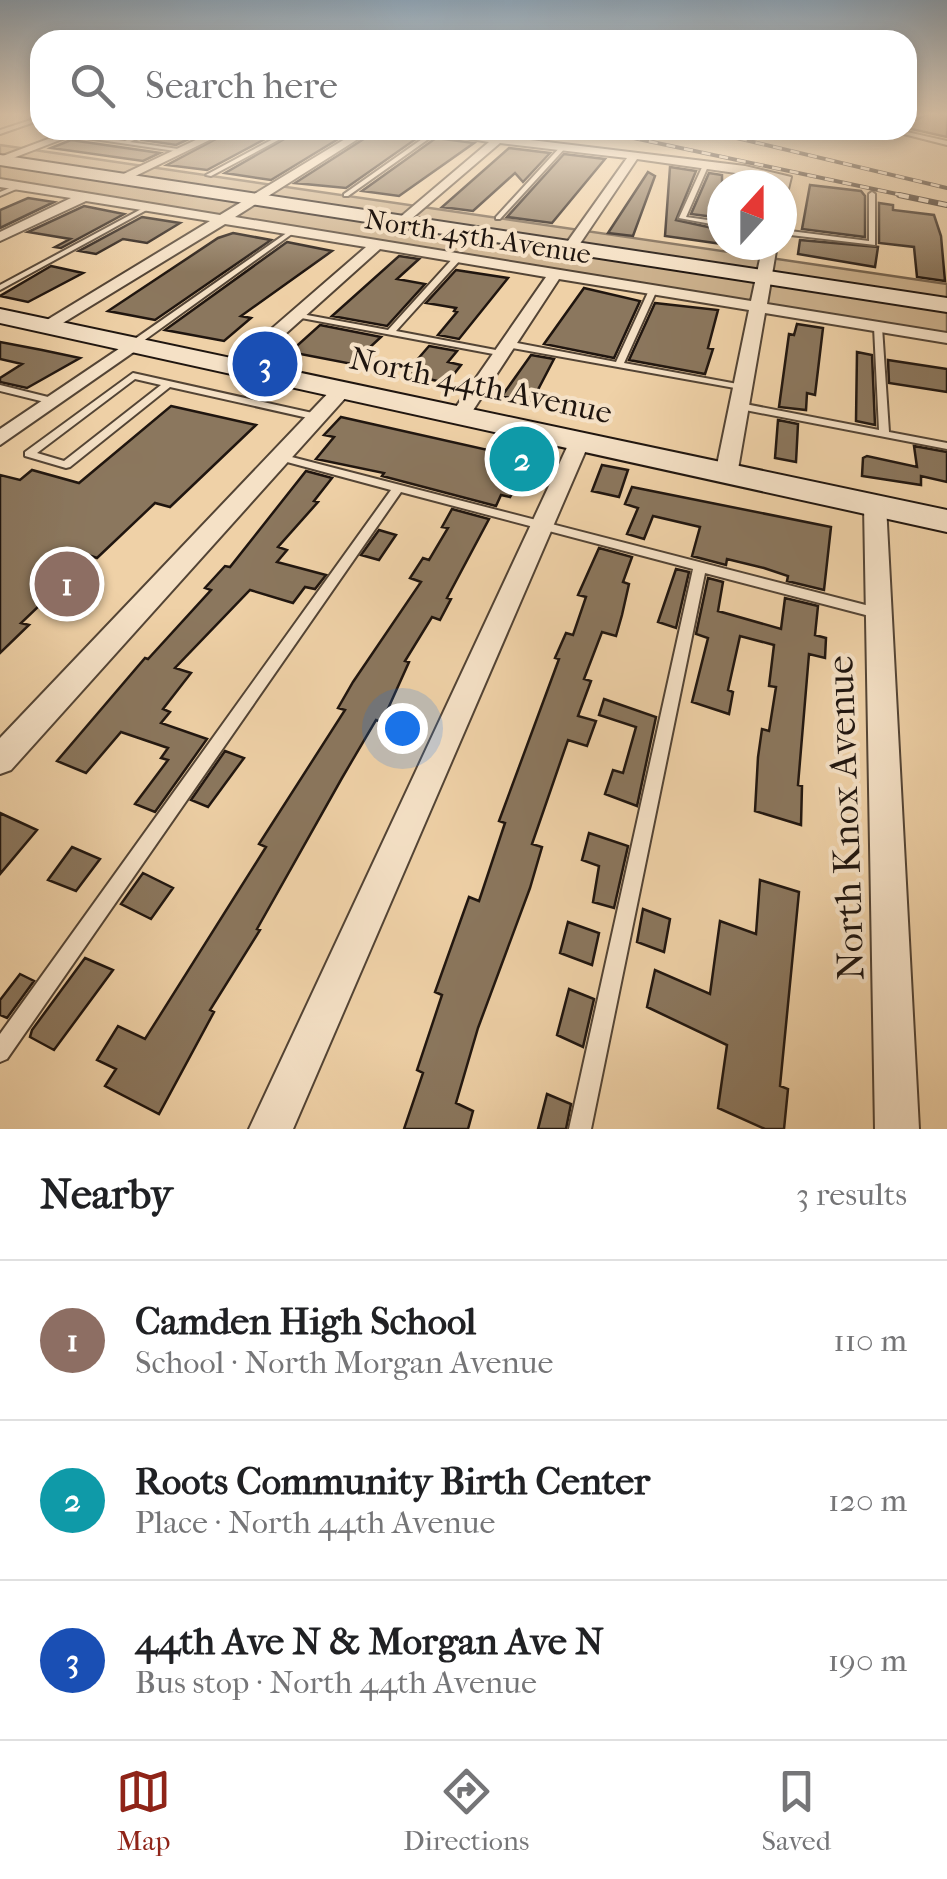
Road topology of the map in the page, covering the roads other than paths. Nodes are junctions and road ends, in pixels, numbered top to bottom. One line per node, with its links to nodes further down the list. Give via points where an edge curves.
1 (46, 167): 11 (street)
2 (146, 167): 11 (street)
3 (223, 167): 10 (lane)
4 (306, 167): 18 (street)
5 (387, 167): 17 (lane)
6 (466, 167): 22 (street)
7 (545, 167): 20 (lane)
8 (627, 167): 28 (street)
9 (705, 167): 23 (lane, via 682,218)
10 (209, 174)
11 (122, 178): 18 (street)
12 (0, 183): 13 (street, North 45th Avenue)
13 (19, 186): 14 (lane); 16 (street, North 45th Avenue)
14 (0, 194)
15 (872, 194): 25 (lane, via 873,244)
16 (84, 196): 19 (street, North 45th Avenue); 26 (street)
17 (346, 196)
18 (254, 199): 21 (street); 22 (street)
19 (149, 207): 21 (street, North 45th Avenue); 33 (lane)
20 (498, 218)
21 (221, 219): 24 (street, North 45th Avenue); 40 (street)
22 (403, 222): 28 (street)
23 (707, 222)
24 (293, 231): 27 (street, North 45th Avenue); 43 (lane)
25 (797, 234)
26 (0, 237)
27 (377, 245): 29 (street, North 45th Avenue); 38 (street)
28 (570, 248): 32 (street)
29 (458, 258): 31 (street, North 45th Avenue); 41 (lane)
30 (767, 260): 32 (street)
31 (554, 274): 34 (street, North 45th Avenue); 44 (street)
32 (764, 277): 35 (street); 36 (street)
33 (0, 288)
34 (653, 290): 36 (street, North 45th Avenue); 45 (lane)
35 (947, 306)
36 (760, 307): 39 (street, North 45th Avenue); 50 (street)
37 (0, 316): 40 (street, North 44th Avenue)
38 (296, 316): 41 (lane); 46 (street)
39 (878, 326): 42 (street, North 45th Avenue); 54 (lane)
40 (48, 327): 43 (street, North 44th Avenue)
41 (390, 333): 44 (lane)
42 (947, 338)
43 (132, 345): 46 (street, North 44th Avenue); 51 (street)
44 (504, 348): 45 (lane); 53 (street)
45 (619, 364): 50 (lane)
46 (237, 368): 49 (street, North 44th Avenue)
47 (168, 384): 47 (lane, via 66,464 29,454 134,376); 52 (lane)
48 (0, 388): 51 (lane)
49 (341, 390): 52 (street); 53 (street, North 44th Avenue)
50 (742, 397): 54 (lane); 59 (street)
51 (53, 401): 55 (street)
52 (316, 417): 58 (street)
53 (459, 417): 56 (street, North 44th Avenue)
54 (884, 434): 57 (lane)
55 (0, 439)
56 (579, 443): 59 (street, North 44th Avenue); 63 (street)
57 (947, 446)
58 (280, 457): 60 (lane); 66 (street)
59 (726, 475): 61 (street, North 44th Avenue)
60 (396, 490): 63 (lane); 67 (lane)
61 (875, 505): 62 (street, North 44th Avenue); 65 (street, North Knox Avenue)
62 (947, 521)
63 (540, 528): 64 (lane); 68 (street)
64 (700, 568): 65 (lane); 69 (lane)
65 (881, 614): 70 (street, North Knox Avenue)
66 (0, 760)
67 (0, 1052)
68 (270, 1129)
69 (580, 1129)
70 (897, 1129)

